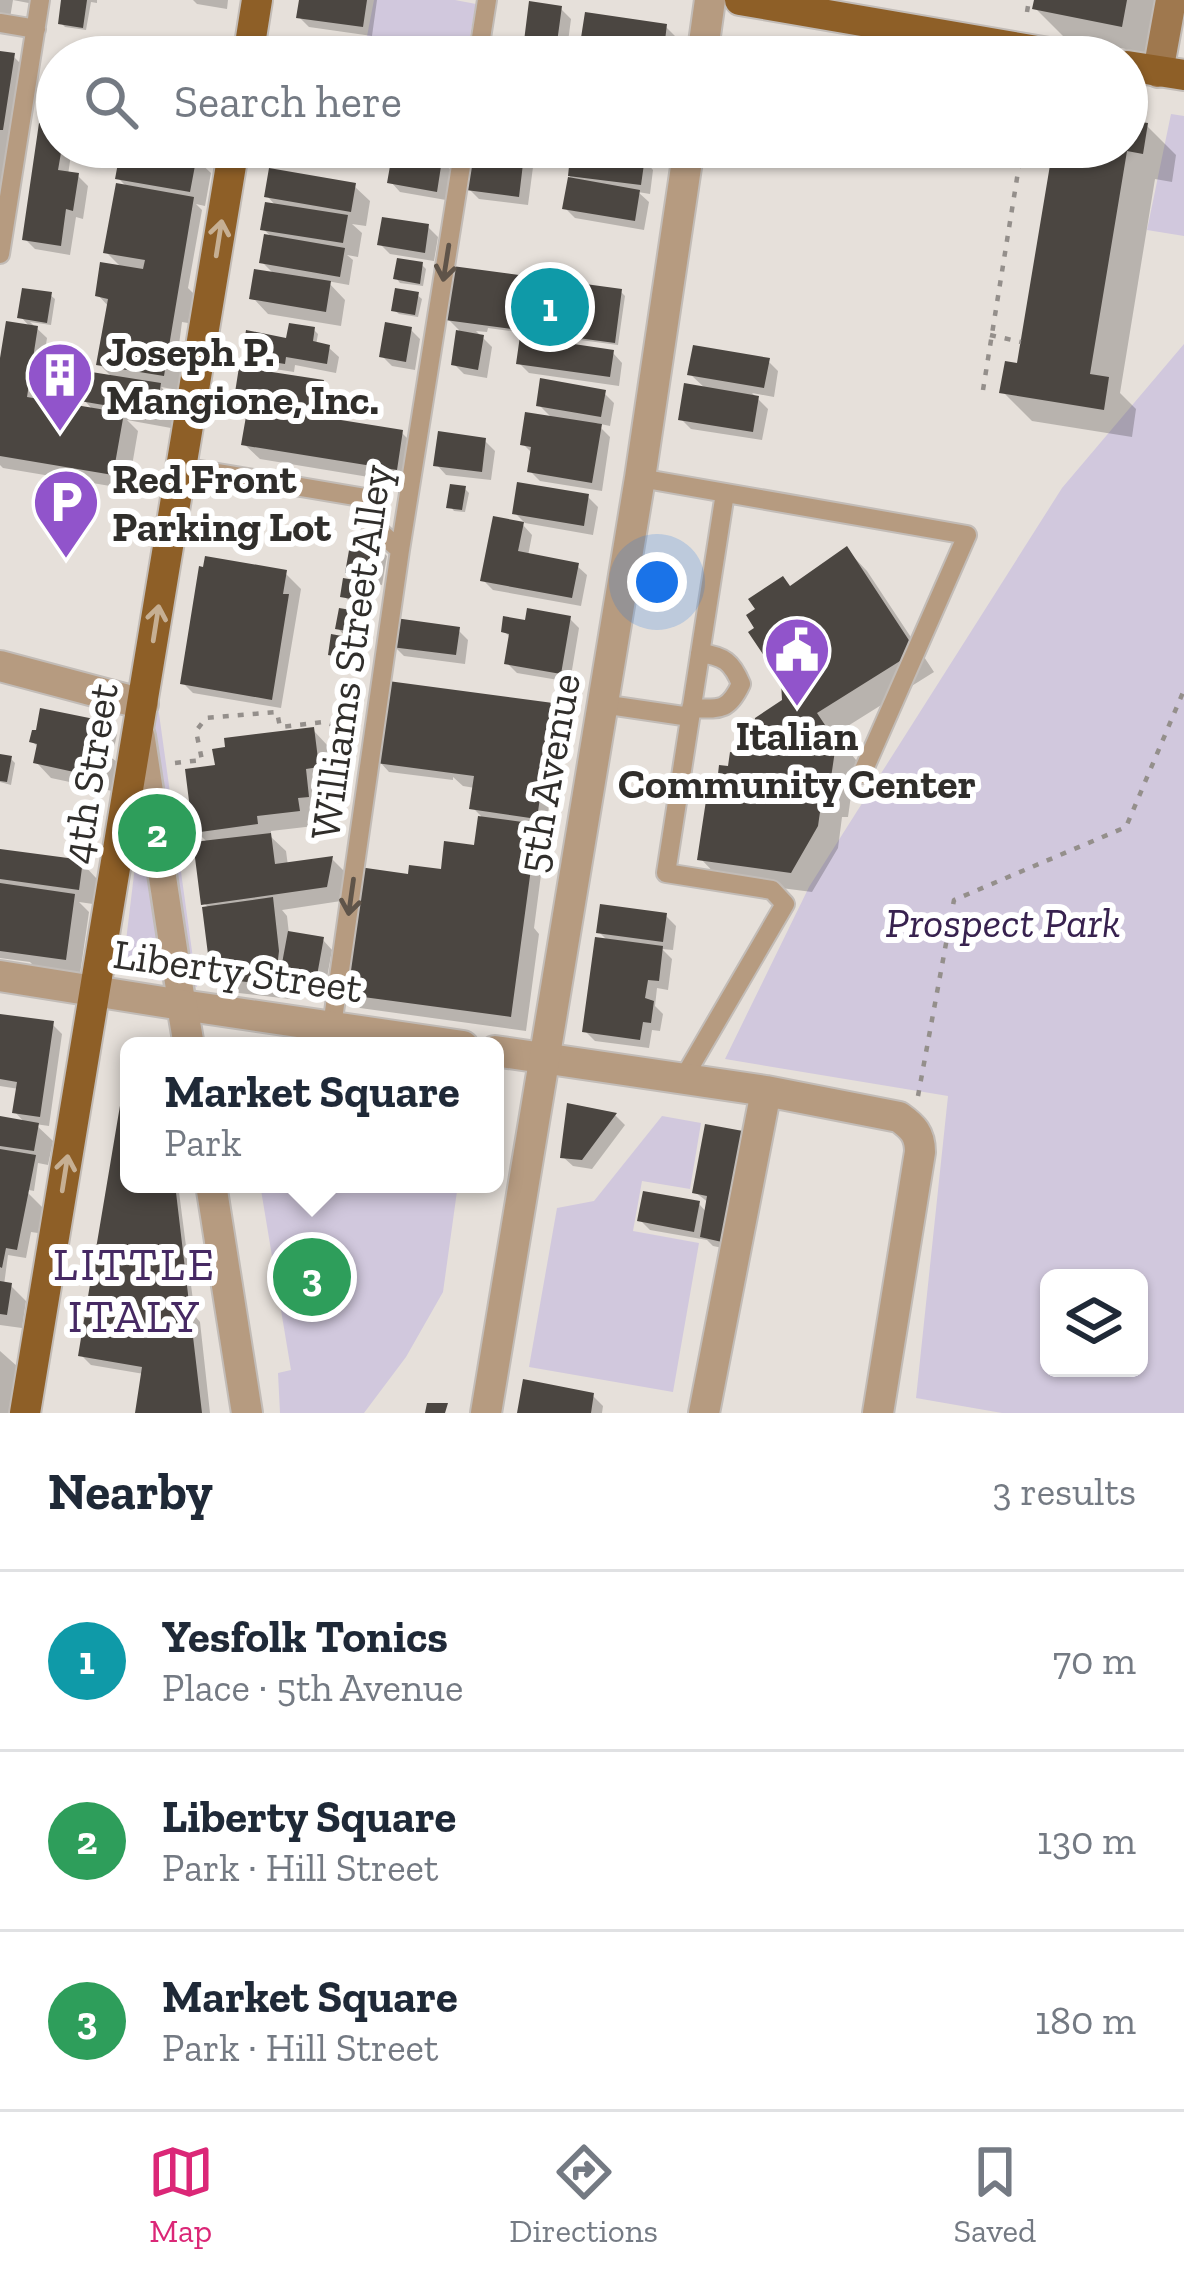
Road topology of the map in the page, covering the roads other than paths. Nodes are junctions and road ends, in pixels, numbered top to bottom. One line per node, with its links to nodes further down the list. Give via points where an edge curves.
1 (40, 0): 8 (lane)
2 (257, 0): 9 (main road)
3 (487, 0): 10 (lane)
4 (710, 0): 11 (street)
5 (740, 0): 12 (main road)
6 (1171, 0): 13 (main road)
7 (0, 23): 8 (lane)
8 (36, 29): 17 (lane)
9 (251, 36)
10 (481, 36)
11 (705, 36)
12 (950, 36)
13 (1156, 71)
14 (231, 168): 18 (main road, 4th Street, one-way to 14)
15 (461, 168): 21 (lane, Williams Street Alley, one-way to 21)
16 (686, 168): 19 (street, 5th Avenue)
17 (0, 254)
18 (182, 467): 21 (lane, via 366,498 369,522); 26 (main road, 4th Street, one-way to 18)
19 (640, 478): 20 (lane); 24 (street, 5th Avenue)
20 (725, 493): 22 (lane); 27 (lane, via 967,536)
21 (400, 550): 31 (lane, Williams Street Alley, one-way to 31)
22 (700, 652): 25 (lane); 25 (lane, via 721,656 741,684 719,709)
23 (0, 666): 26 (street)
24 (602, 704): 25 (lane); 35 (street, 5th Avenue)
25 (691, 712): 36 (lane, via 666,873 772,890 785,904)
26 (141, 715): 29 (main road, 4th Street); 30 (street)
27 (862, 773)
28 (0, 976): 29 (street, Liberty Street)
29 (95, 991): 30 (street, Liberty Street); 39 (main road, 4th Street, one-way to 29)
30 (182, 1005): 31 (street, Liberty Street); 32 (street)
31 (332, 1026): 33 (street, Liberty Street)
32 (187, 1037)
33 (404, 1037)
34 (504, 1052): 35 (street)
35 (542, 1058): 36 (street); 41 (street, 5th Avenue)
36 (682, 1079): 37 (street)
37 (766, 1091): 42 (street); 43 (street, via 899,1117 920,1139)
38 (212, 1193): 40 (street)
39 (25, 1413)
40 (247, 1413)
41 (486, 1413)
42 (704, 1413)
43 (878, 1413)

